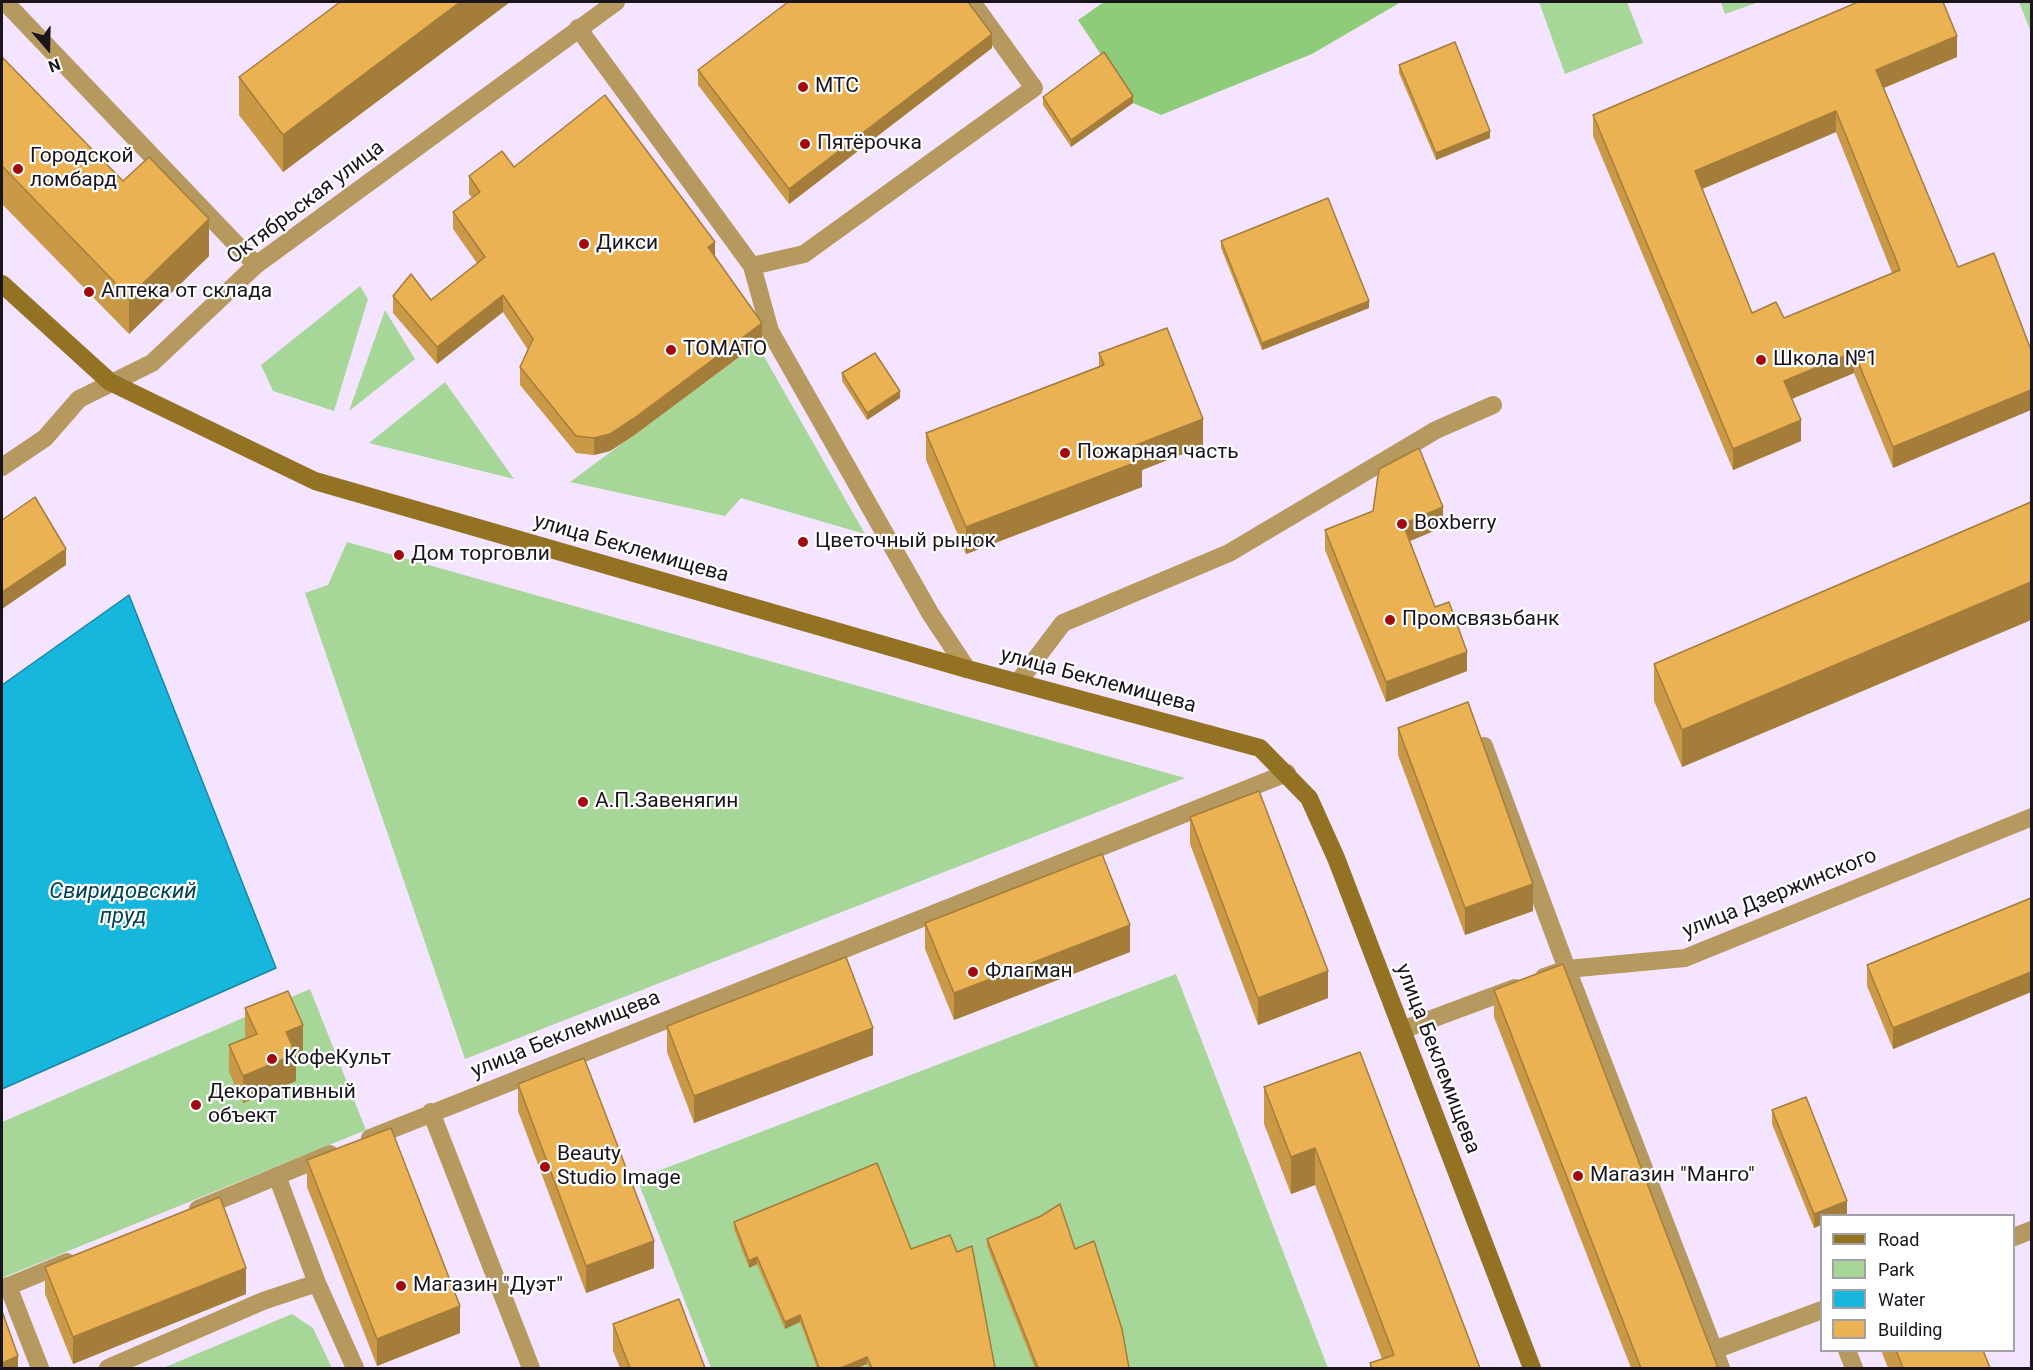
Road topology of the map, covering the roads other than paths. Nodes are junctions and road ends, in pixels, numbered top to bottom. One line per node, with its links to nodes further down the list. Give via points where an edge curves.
1 (5, 2): 5 (street)
2 (616, 2): 4 (street, Октябрьская улица)
3 (972, 2): 6 (street, via 1034,88 804,254)
4 (578, 28): 5 (street, Октябрьская улица); 6 (street)
5 (256, 265): 8 (street, Октябрьская улица, via 152,363)
6 (752, 266): 11 (street, via 770,331 930,613)
7 (2, 284): 8 (main road, улица Беклемищева)
8 (110, 382): 10 (street, Октябрьская улица, via 79,399 45,438); 11 (main road, улица Беклемищева, via 315,481)
9 (1493, 405): 12 (street, via 1436,430 1229,553 1064,623)
10 (2, 467)
11 (967, 669): 12 (main road, улица Беклемищева)
12 (1019, 681): 14 (main road, улица Беклемищева, via 1260,748)
13 (1484, 746): 16 (street)
14 (1287, 772): 17 (main road, улица Беклемищева, via 1309,798 1336,858); 18 (street, улица Беклемищева)
15 (2031, 817): 16 (street, улица Дзержинского, via 1685,958)
16 (1567, 969): 17 (street, улица Дзержинского); 27 (street)
17 (1402, 1030): 33 (main road, улица Беклемищева)
18 (431, 1112): 19 (street, улица Беклемищева); 32 (street)
19 (277, 1176): 20 (street, улица Беклемищева); 24 (street)
20 (181, 1215)
21 (2031, 1230): 22 (street)
22 (2015, 1236)
23 (85, 1255): 25 (street)
24 (317, 1282): 30 (street); 31 (street)
25 (5, 1287): 29 (street)
26 (1820, 1310): 27 (street)
27 (1714, 1350): 34 (street)
28 (1847, 1352): 35 (street)
29 (40, 1368)
30 (108, 1368)
31 (355, 1368)
32 (531, 1368)
33 (1532, 1368)
34 (1721, 1368)
35 (1854, 1368)

